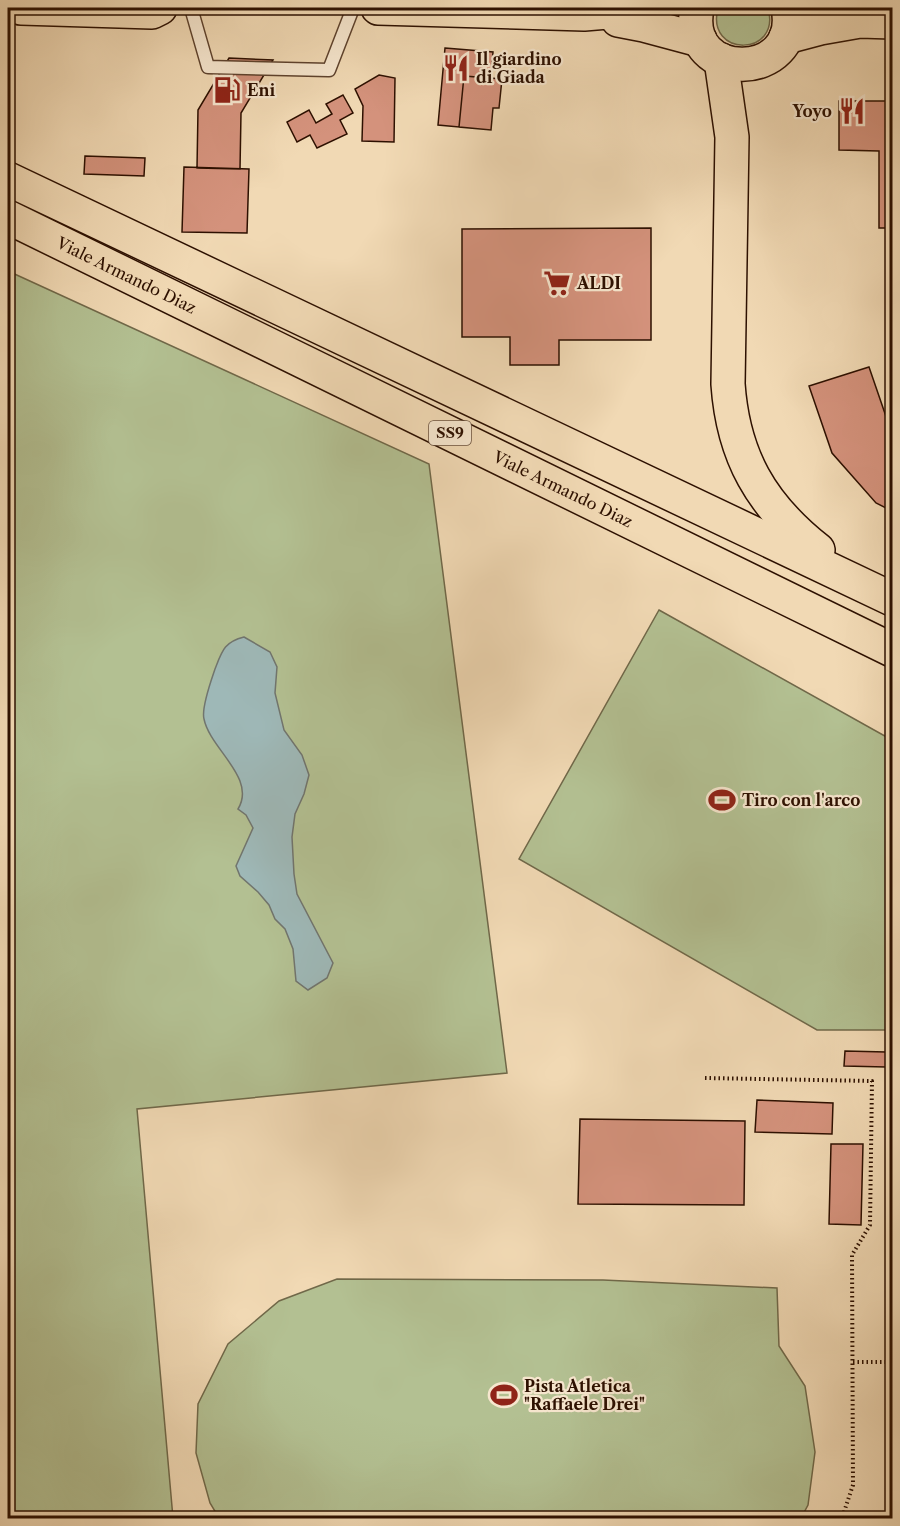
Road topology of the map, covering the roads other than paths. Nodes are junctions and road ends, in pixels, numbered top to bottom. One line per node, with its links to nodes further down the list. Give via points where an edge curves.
1 (21, 8): 2 (main road, via 152,12)
2 (160, 8)
3 (191, 8): 4 (lane, via 207,67 329,70)
4 (353, 8)
5 (378, 8): 8 (main road)
6 (655, 8): 8 (main road)
7 (697, 8): 11 (main road, via 695,20)
8 (584, 14): 11 (main road, via 644,25)
9 (791, 17): 10 (main road, via 820,28 860,21); 11 (main road, via 772,55)
10 (892, 22)
11 (724, 55): 14 (main road, via 732,137 728,384 736,438 764,494 786,523)
12 (8, 179): 14 (main road, SS9)
13 (8, 217): 16 (main road, Viale Armando Diaz / SS9)
14 (860, 582): 15 (main road, SS9)
15 (892, 598)
16 (892, 650)

